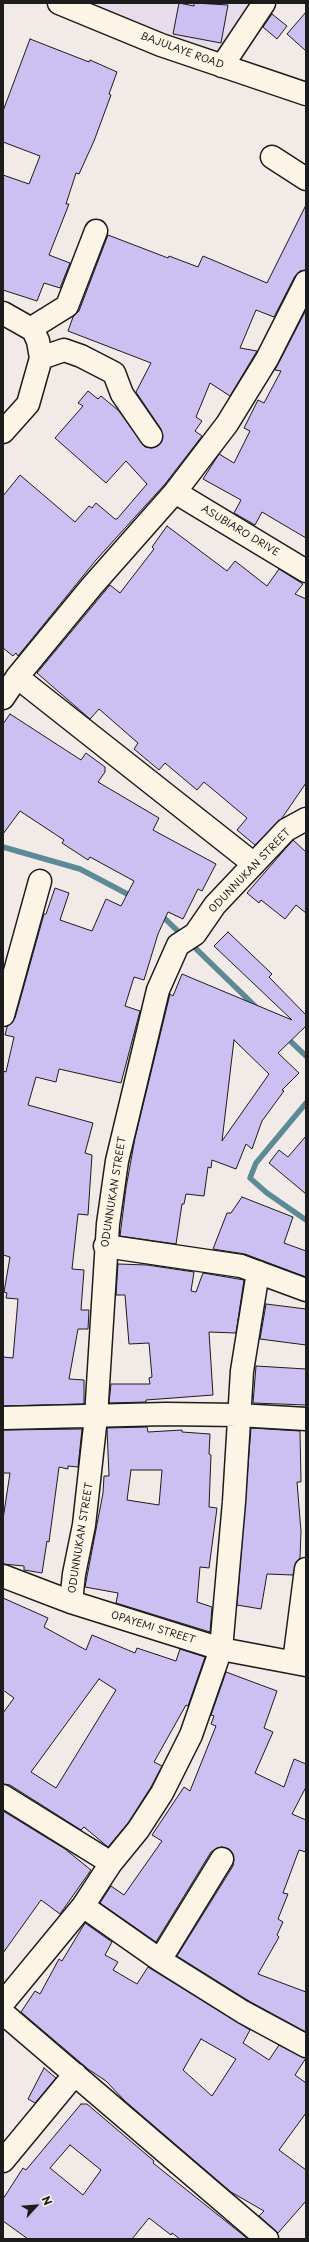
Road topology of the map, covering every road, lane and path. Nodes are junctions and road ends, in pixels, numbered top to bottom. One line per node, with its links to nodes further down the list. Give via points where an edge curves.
1 (59, 3): 3 (street, BAJULAYE ROAD, via 161,45)
2 (264, 3): 3 (street)
3 (222, 66): 4 (street, BAJULAYE ROAD)
4 (306, 94)
5 (272, 157): 6 (street)
6 (306, 179)
7 (96, 231): 10 (street, via 67,306 38,324)
8 (306, 282): 14 (street, via 267,359 227,424)
9 (3, 313): 10 (street)
10 (33, 330): 11 (street)
11 (41, 358): 12 (street, via 28,404); 13 (street, via 64,350 82,356 114,373 122,394)
12 (3, 432)
13 (151, 436)
14 (175, 492): 15 (street, ASUBIARO DRIVE); 16 (street, via 92,586)
15 (306, 571)
16 (17, 677): 17 (street); 19 (street)
17 (3, 698)
18 (306, 820): 19 (street, ODUNNUKAN STREET, via 286,830)
19 (254, 864): 22 (street, ODUNNUKAN STREET, via 186,940 158,990 117,1161)
20 (40, 881): 21 (street)
21 (3, 1015)
22 (105, 1246): 23 (street, via 241,1266); 26 (street, ODUNNUKAN STREET)
23 (258, 1272): 24 (street); 25 (street, via 242,1371)
24 (306, 1290)
25 (238, 1415): 26 (street, via 166,1414); 28 (street); 32 (street, via 234,1502)
26 (96, 1417): 27 (street); 31 (street, ODUNNUKAN STREET, via 84,1525)
27 (3, 1418)
28 (306, 1419)
29 (306, 1569): 33 (street)
30 (3, 1576): 31 (street, OPAYEMI STREET)
31 (71, 1602): 32 (street, OPAYEMI STREET)
32 (220, 1649): 33 (street, OPAYEMI STREET); 36 (street, via 191,1735 162,1793 138,1830)
33 (300, 1664)
34 (3, 1796): 36 (street)
35 (222, 1859): 38 (street)
36 (110, 1863): 37 (street)
37 (83, 1906): 38 (street); 39 (street)
38 (160, 1960): 41 (street, via 243,2012)
39 (3, 2004)
40 (3, 2013): 42 (street)
41 (306, 2046)
42 (75, 2074): 43 (street); 44 (street)
43 (3, 2161)
44 (267, 2239)

